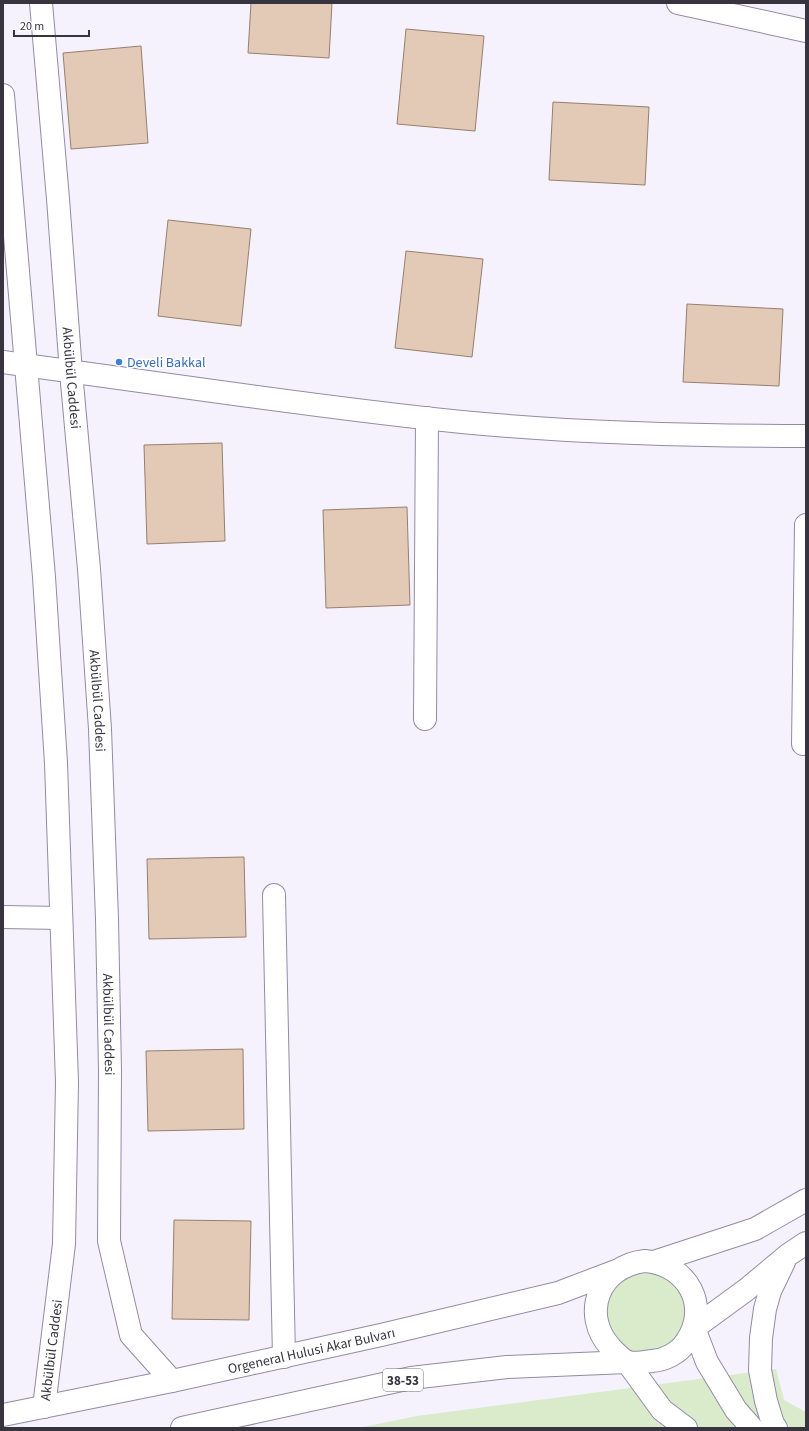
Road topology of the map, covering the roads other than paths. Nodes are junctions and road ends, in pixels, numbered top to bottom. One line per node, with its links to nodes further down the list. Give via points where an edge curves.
1 (41, 3): 7 (street, Akbülbül Caddesi)
2 (678, 3): 3 (street)
3 (806, 31)
4 (3, 95): 6 (street, Akbülbül Caddesi)
5 (3, 362): 6 (street)
6 (26, 365): 7 (street); 15 (street, Akbülbül Caddesi, via 46,600 56,763)
7 (71, 372): 8 (street); 24 (street, Akbülbül Caddesi, via 100,730 110,1071 109,1241 131,1335)
8 (427, 418): 9 (street, via 647,434); 11 (street)
9 (806, 436)
10 (806, 525): 12 (street)
11 (425, 719)
12 (803, 744)
13 (274, 895): 22 (street)
14 (3, 917): 15 (street)
15 (61, 918): 25 (street, Akbülbül Caddesi, via 68,1082 64,1244)
16 (806, 1200): 19 (street, via 755,1229)
17 (806, 1243): 18 (street)
18 (788, 1255): 21 (street); 30 (street, via 770,1291 760,1338 760,1370 766,1401)
19 (654, 1262): 20 (street, via 636,1262); 21 (street, via 671,1267 684,1279 693,1294 697,1311)
20 (616, 1271): 22 (street, Orgeneral Hulusi Akar Bulvarı, via 558,1293); 23 (street, via 605,1282 598,1296 596,1311 598,1326 604,1340)
21 (694, 1328): 23 (street, via 685,1343 672,1355 658,1361); 29 (street, via 707,1362 736,1410)
22 (284, 1357): 24 (street, Orgeneral Hulusi Akar Bulvarı)
23 (627, 1362): 27 (street, 38-53, via 507,1367 411,1378); 28 (street, via 662,1410)
24 (172, 1381): 25 (street, Orgeneral Hulusi Akar Bulvarı)
25 (44, 1407): 26 (street, Orgeneral Hulusi Akar Bulvarı)
26 (3, 1415)
27 (182, 1428)
28 (686, 1428)
29 (752, 1428)
30 (776, 1428)

